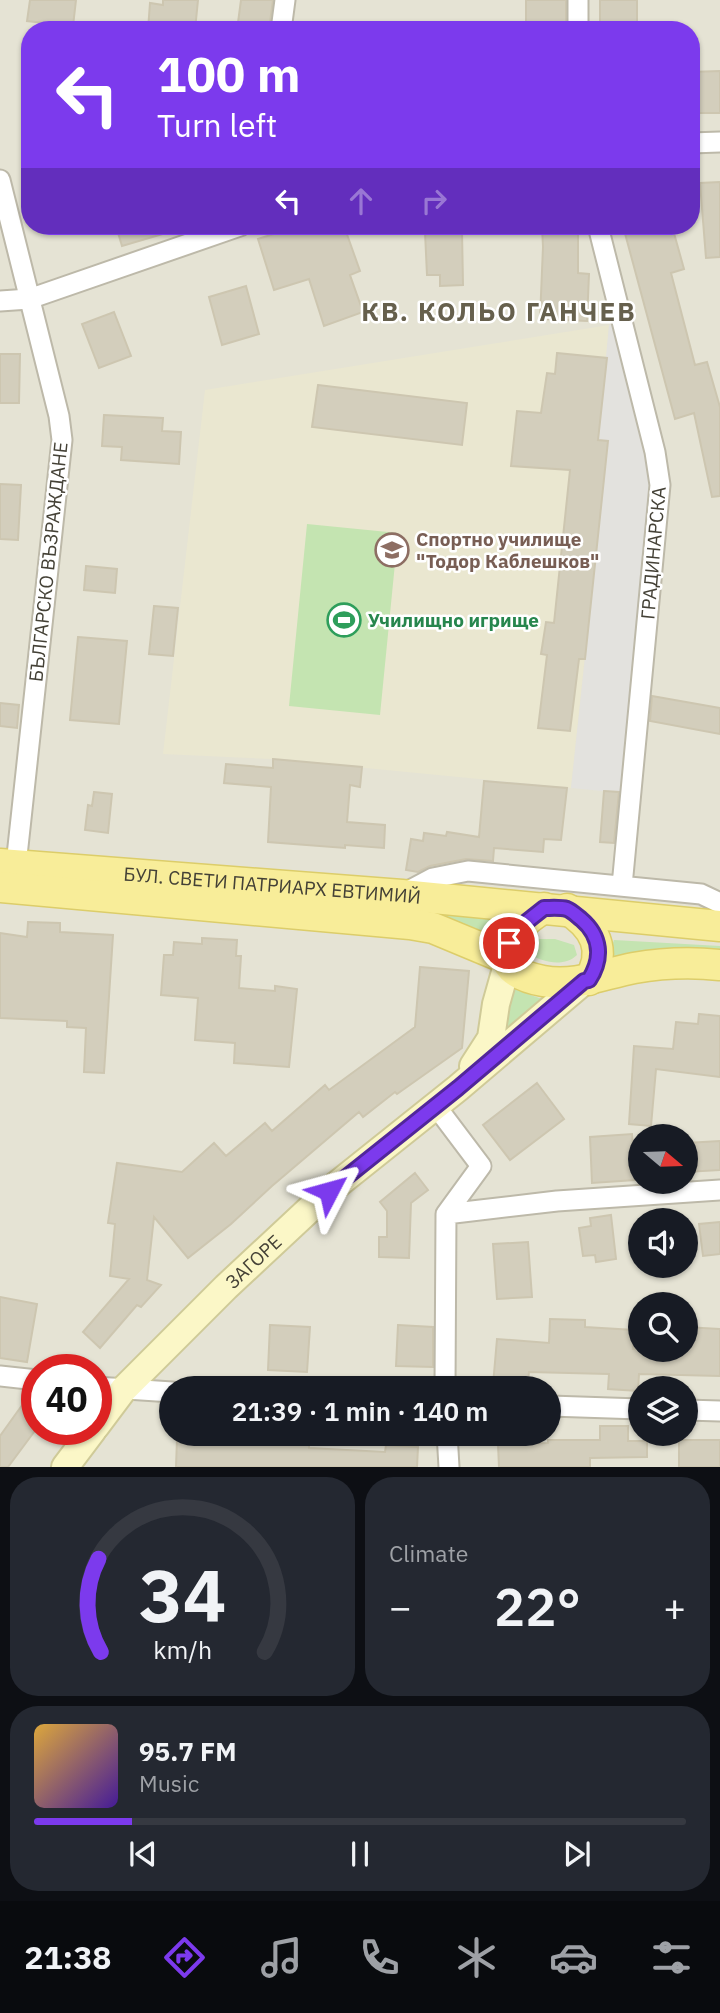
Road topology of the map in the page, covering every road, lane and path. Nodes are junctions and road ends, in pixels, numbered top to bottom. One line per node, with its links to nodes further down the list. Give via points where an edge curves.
1 (285, 0): 3 (street)
2 (578, 0): 4 (street)
3 (283, 21)
4 (578, 21)
5 (720, 142): 6 (street)
6 (700, 143)
7 (0, 180): 10 (street, БЪЛГАРСКО ВЪЗРАЖДАНЕ)
8 (214, 235): 10 (street)
9 (600, 235): 13 (street, ГРАДИНАРСКА, via 660,485)
10 (29, 299): 11 (street); 12 (street, БЪЛГАРСКО ВЪЗРАЖДАНЕ, via 62,440)
11 (0, 301)
12 (5, 872): 14 (main road, БУЛ. СВЕТИ ПАТРИАРХ ЕВТИМИЙ); 18 (main road, БУЛ. СВЕТИ ПАТРИАРХ ЕВТИМИЙ, via 433,928)
13 (622, 886): 14 (street, via 468,871 432,878); 15 (street, via 701,894)
14 (402, 895): 16 (main road, БУЛ. СВЕТИ ПАТРИАРХ ЕВТИМИЙ)
15 (720, 903)
16 (556, 909): 17 (main road, БУЛ. СВЕТИ ПАТРИАРХ ЕВТИМИЙ); 18 (main road, via 529,918 513,936); 20 (main road, via 590,928 598,945 597,961)
17 (720, 926)
18 (506, 961): 20 (main road, via 518,974 538,980); 21 (street, ЗАГОРЕ, via 491,1038)
19 (720, 965): 20 (main road, via 667,963)
20 (586, 981): 21 (street, ЗАГОРЕ)
21 (458, 1088): 22 (street, ЗАГОРЕ)
22 (435, 1105): 24 (street, via 481,1166); 29 (street, ЗАГОРЕ, via 329,1191)
23 (720, 1191): 24 (street, via 557,1201)
24 (446, 1214): 26 (street)
25 (0, 1376): 27 (street)
26 (445, 1376)
27 (21, 1378)
28 (112, 1389): 29 (street)
29 (123, 1390): 30 (street); 31 (street, ЗАГОРЕ)
30 (159, 1391)
31 (112, 1405)
32 (561, 1406): 33 (street)
33 (628, 1409)
34 (698, 1410): 35 (street)
35 (720, 1411)
36 (82, 1445): 38 (street, ЗАГОРЕ)
37 (448, 1446): 39 (street)
38 (65, 1467)
39 (449, 1467)

